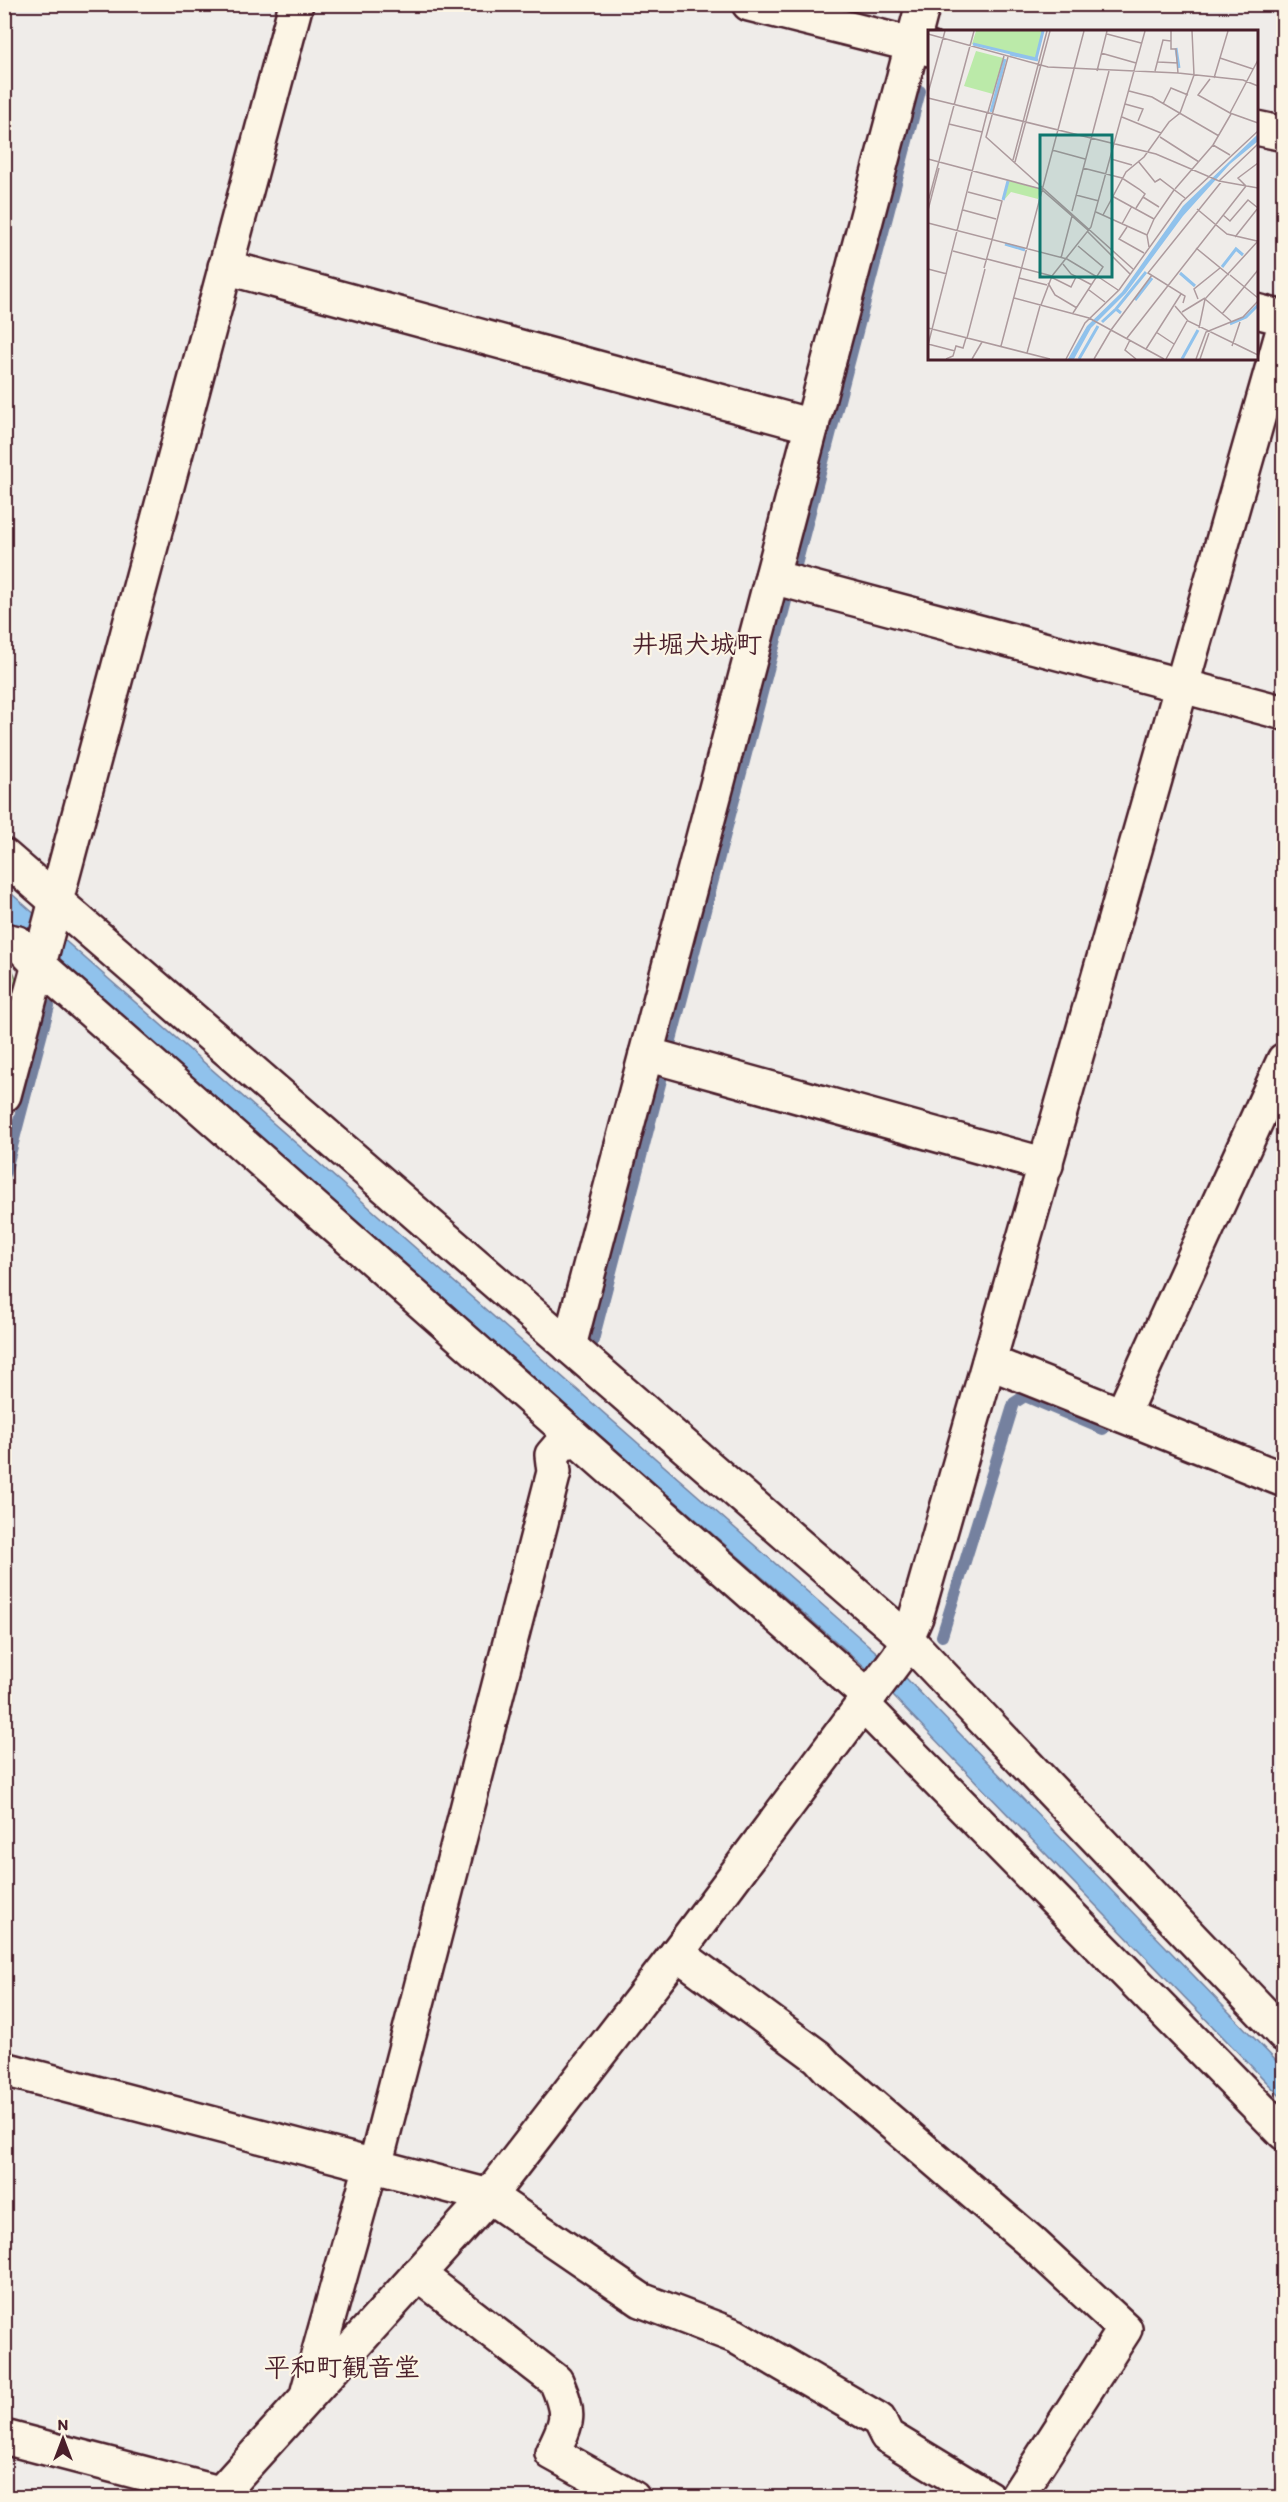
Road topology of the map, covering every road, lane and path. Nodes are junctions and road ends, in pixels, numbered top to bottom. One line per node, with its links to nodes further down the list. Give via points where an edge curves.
1 (296, 4): 7 (street)
2 (749, 4): 4 (street)
3 (923, 4): 4 (street)
4 (921, 46): 11 (street)
5 (1258, 128): 6 (street)
6 (1284, 134)
7 (225, 267): 11 (street); 17 (street)
8 (1258, 311): 9 (street)
9 (1284, 318)
10 (1284, 327): 12 (street)
11 (812, 426): 13 (street)
12 (1270, 426): 14 (street)
13 (772, 577): 14 (street); 20 (street)
14 (1182, 687): 15 (street); 23 (street)
15 (1284, 713)
16 (4, 856): 17 (street)
17 (53, 907): 19 (street); 24 (street)
18 (4, 940): 19 (street, via 18,943)
19 (39, 960): 22 (street); 27 (street)
20 (646, 1054): 23 (street); 24 (street)
21 (1282, 1069): 26 (street)
22 (4, 1095)
23 (1046, 1165): 25 (street)
24 (569, 1346): 29 (street)
25 (989, 1362): 26 (street); 29 (street, via 916,1617)
26 (1122, 1415): 28 (street)
27 (570, 1434): 30 (street); 35 (street, via 552,1455 554,1472)
28 (1284, 1480)
29 (903, 1647): 30 (street); 32 (street)
30 (869, 1697): 31 (street); 34 (street)
31 (677, 1953): 36 (street); 41 (street, via 818,2057 1125,2329)
32 (1284, 2035)
33 (4, 2069): 35 (street)
34 (1284, 2133)
35 (373, 2166): 36 (street); 38 (street)
36 (489, 2196): 37 (street); 43 (street, via 641,2300 735,2336 879,2420 887,2436)
37 (418, 2274): 38 (street); 42 (street, via 556,2381 566,2403 567,2424 552,2453)
38 (306, 2398): 40 (street)
39 (4, 2437): 40 (street)
40 (218, 2495)
41 (1024, 2495)
42 (633, 2498)
43 (989, 2498)

